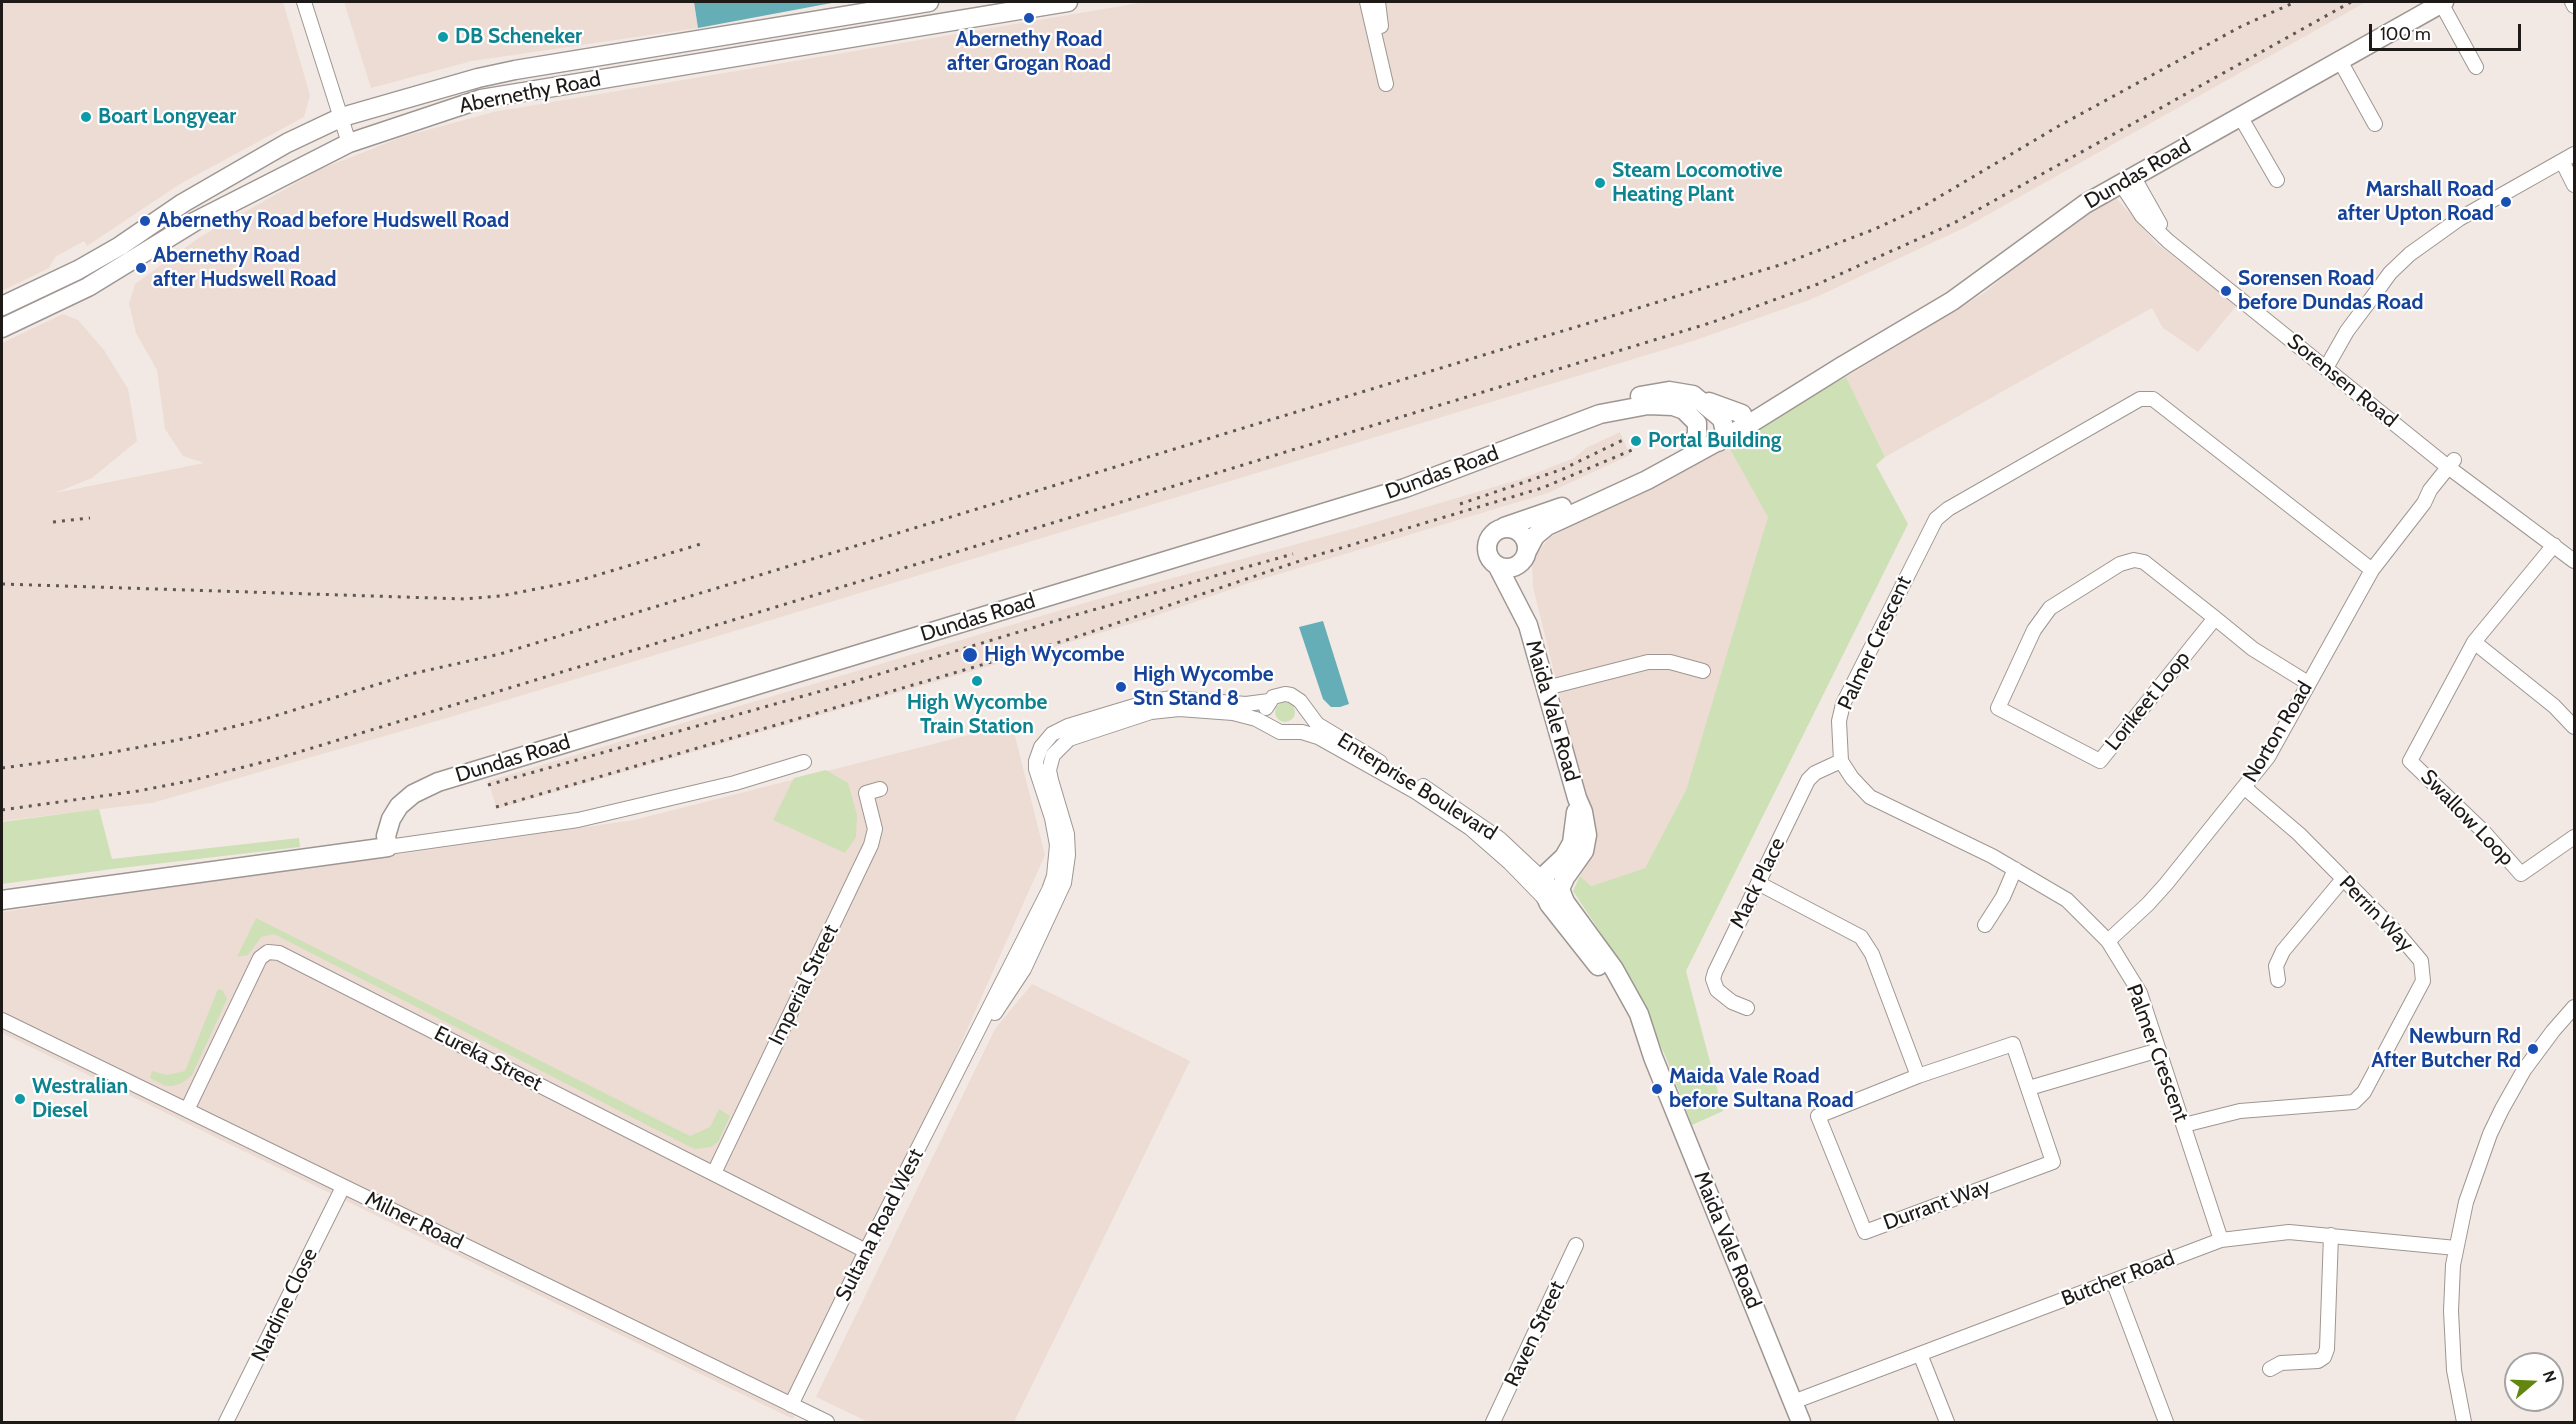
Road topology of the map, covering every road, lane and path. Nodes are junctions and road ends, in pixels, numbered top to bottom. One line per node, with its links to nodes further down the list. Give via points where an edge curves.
1 (304, 2): 12 (street)
2 (929, 2): 12 (main road, Abernethy Road, via 515,70)
3 (1068, 2): 14 (main road, Abernethy Road, via 481,99)
4 (2442, 2): 8 (main road, Dundas Road); 9 (street)
5 (2572, 2): 7 (street)
6 (1376, 3): 10 (street)
7 (2574, 6)
8 (2339, 59): 11 (main road, Dundas Road); 13 (street)
9 (2476, 67)
10 (1386, 84)
11 (2240, 116): 17 (main road, Dundas Road); 18 (street)
12 (342, 117): 14 (street); 20 (main road, Abernethy Road, via 287,143 183,203 78,270)
13 (2375, 124)
14 (349, 143): 21 (main road, Abernethy Road, via 194,222 88,287)
15 (2574, 154): 16 (street)
16 (2562, 161): 19 (street); 22 (street, via 2432,237 2390,273 2347,331 2335,340)
17 (2127, 180): 22 (street, Sorensen Road, via 2159,224); 23 (main road, Dundas Road, via 2071,213 1952,301)
18 (2277, 180)
19 (2574, 185)
20 (2, 306)
21 (2, 327)
22 (2325, 362): 30 (street, Sorensen Road)
23 (1844, 364): 26 (main road, Dundas Road, via 1814,375); 28 (main road, Dundas Road, via 1816,384)
24 (1693, 395): 25 (main road, Dundas Road, via 1669,391 1643,394); 26 (main road, Dundas Road); 28 (main road, via 1717,413)
25 (1600, 414): 27 (main road, Dundas Road, via 1661,404); 54 (main road, Dundas Road, via 1405,488 438,782 412,794 399,806 386,836)
26 (1742, 414): 28 (main road, Dundas Road)
27 (1693, 417): 28 (main road, Dundas Road); 29 (main road, via 1698,431)
28 (1720, 433): 29 (main road, Dundas Road); 31 (main road, Dundas Road, via 1647,480)
29 (1691, 444): 31 (main road, Dundas Road)
30 (2455, 466): 33 (street, Sorensen Road); 37 (street, Norton Road, via 2430,490)
31 (1560, 513): 32 (main road); 34 (main road, via 1540,530)
32 (1504, 527): 34 (main road, via 1522,533); 36 (main road, Maida Vale Road, via 1492,534 1487,547)
33 (2554, 545): 35 (street, Sorensen Road); 40 (street, Swallow Loop)
34 (1526, 554): 36 (main road, via 1516,566); 39 (main road, Maida Vale Road, via 1520,576)
35 (2574, 561)
36 (1497, 565): 39 (main road, Maida Vale Road)
37 (2372, 570): 42 (street, Norton Road); 49 (street, Palmer Crescent, via 2152,399 2140,399 1936,519 1844,704 1839,721)
38 (2215, 618): 38 (street, Lorikeet Loop, via 2144,562 2127,560 2050,608 2034,630 1998,708 2100,761); 42 (street, Lorikeet Loop, via 2253,649)
39 (1528, 625): 43 (main road, Maida Vale Road)
40 (2474, 642): 47 (street, via 2554,706); 53 (street, Swallow Loop, via 2410,761 2483,831 2521,874)
41 (1703, 671): 43 (street, via 1670,662 1648,662)
42 (2308, 683): 51 (street, Norton Road, via 2268,757)
43 (1546, 688): 57 (main road, Maida Vale Road, via 1577,798 1572,843)
44 (1269, 701): 45 (street, via 1285,694 1296,697); 46 (street, via 1265,712); 66 (street, via 1252,704 1162,699 1068,726 1047,739 1038,754 1036,770 1055,832 1054,876)
45 (1302, 705): 48 (street, via 1302,721); 57 (street, Enterprise Boulevard, via 1317,724 1451,803)
46 (1271, 727): 48 (street, Enterprise Boulevard); 66 (street, Enterprise Boulevard, via 1233,713 1171,709 1078,735 1056,749 1049,770 1067,834 1064,883 1010,993)
47 (2574, 728)
48 (1290, 732): 57 (street, Enterprise Boulevard, via 1318,737 1416,792)
49 (1841, 761): 55 (street, Palmer Crescent, via 1870,797); 58 (street, Mack Place, via 1808,780)
50 (804, 762): 54 (street, via 735,783 588,818)
51 (2245, 788): 56 (street, Perrin Way, via 2299,834); 61 (street, Norton Road, via 2148,904)
52 (866, 793): 72 (street, Imperial Street, via 875,829 871,845)
53 (2574, 837)
54 (388, 847): 59 (main road)
55 (2015, 869): 60 (street); 61 (street, Palmer Crescent, via 2067,900)
56 (2343, 879): 62 (street, via 2283,951 2276,966); 71 (street, Perrin Way, via 2421,961 2424,971 2420,988 2364,1092 2354,1102 2240,1111)
57 (1551, 883): 82 (main road, Maida Vale Road, via 1653,1057)
58 (1758, 883): 64 (street, Mack Place, via 1713,979 1722,996); 68 (street, via 1861,937 1872,954)
59 (2, 900)
60 (1985, 925)
61 (2108, 941): 67 (street, Palmer Crescent, via 2140,993)
62 (2278, 980)
63 (2574, 1007): 77 (street, via 2524,1070 2502,1109 2466,1202)
64 (1747, 1008)
65 (2, 1020): 70 (street, Milner Road)
66 (970, 1046): 78 (street, Sultana Road West)
67 (2159, 1050): 69 (street); 71 (street, Palmer Crescent)
68 (1918, 1076): 69 (street, Durrant Way, via 2013,1044); 69 (street, Durrant Way, via 1818,1116 1865,1232 2053,1162)
69 (2029, 1088)
70 (188, 1110): 72 (street, Eureka Street, via 260,958 268,952 279,953); 73 (street, Milner Road)
71 (2184, 1125): 75 (street, Palmer Crescent)
72 (714, 1173): 78 (street, Eureka Street)
73 (343, 1187): 83 (street, Milner Road); 85 (street, Nardine Close)
74 (2331, 1235): 75 (street, Butcher Road, via 2268,1233); 77 (street, Butcher Road); 81 (street, via 2324,1357 2318,1361 2281,1363)
75 (2221, 1240): 79 (street, Butcher Road)
76 (1576, 1245): 86 (street, Raven Street)
77 (2456, 1248): 90 (street, via 2451,1338)
78 (866, 1251): 83 (street, Sultana Road West)
79 (2113, 1281): 80 (street, Butcher Road); 89 (street)
80 (1920, 1354): 82 (street, Butcher Road); 88 (street)
81 (2271, 1369)
82 (1793, 1402): 87 (main road, Maida Vale Road)
83 (791, 1405): 84 (street, Milner Road)
84 (819, 1421)
85 (226, 1422)
86 (1492, 1422)
87 (1801, 1422)
88 (1947, 1422)
89 (2166, 1422)
90 (2464, 1422)

